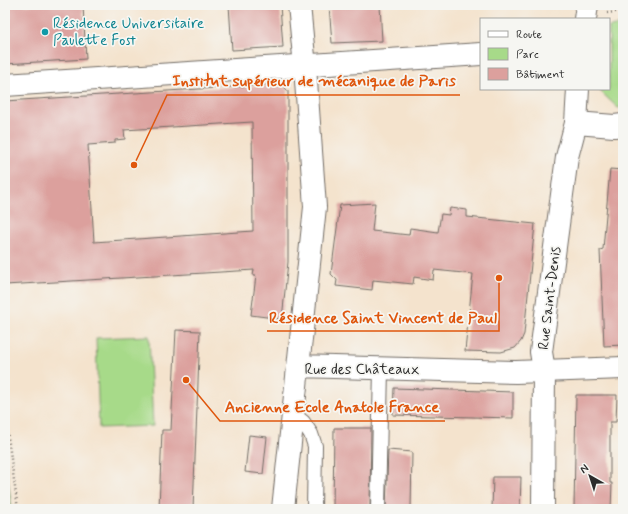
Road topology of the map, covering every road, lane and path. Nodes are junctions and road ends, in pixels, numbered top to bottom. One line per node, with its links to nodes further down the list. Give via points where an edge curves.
1 (299, 5): 5 (street)
2 (587, 5): 3 (street)
3 (586, 18)
4 (480, 54): 5 (street)
5 (305, 67): 6 (street); 10 (street, via 315,207)
6 (5, 86)
7 (578, 90): 8 (street, Rue Saint-Denis)
8 (576, 122): 9 (street); 13 (street, Rue Saint-Denis, via 567,157 543,336 541,352)
9 (623, 125)
10 (298, 366): 11 (street, Rue des Châteaux); 14 (street, Rue des Châteaux)
11 (381, 368): 13 (street, Rue des Châteaux, via 516,372); 19 (lane)
12 (623, 368): 13 (street, Rue des Châteaux)
13 (544, 370): 20 (street, Rue Saint-Denis)
14 (293, 414): 17 (street, Rue des Châteaux); 18 (lane, via 303,422 315,446)
15 (5, 415): 16 (path)
16 (18, 509)
17 (283, 509)
18 (314, 509)
19 (378, 509)
20 (543, 509)

